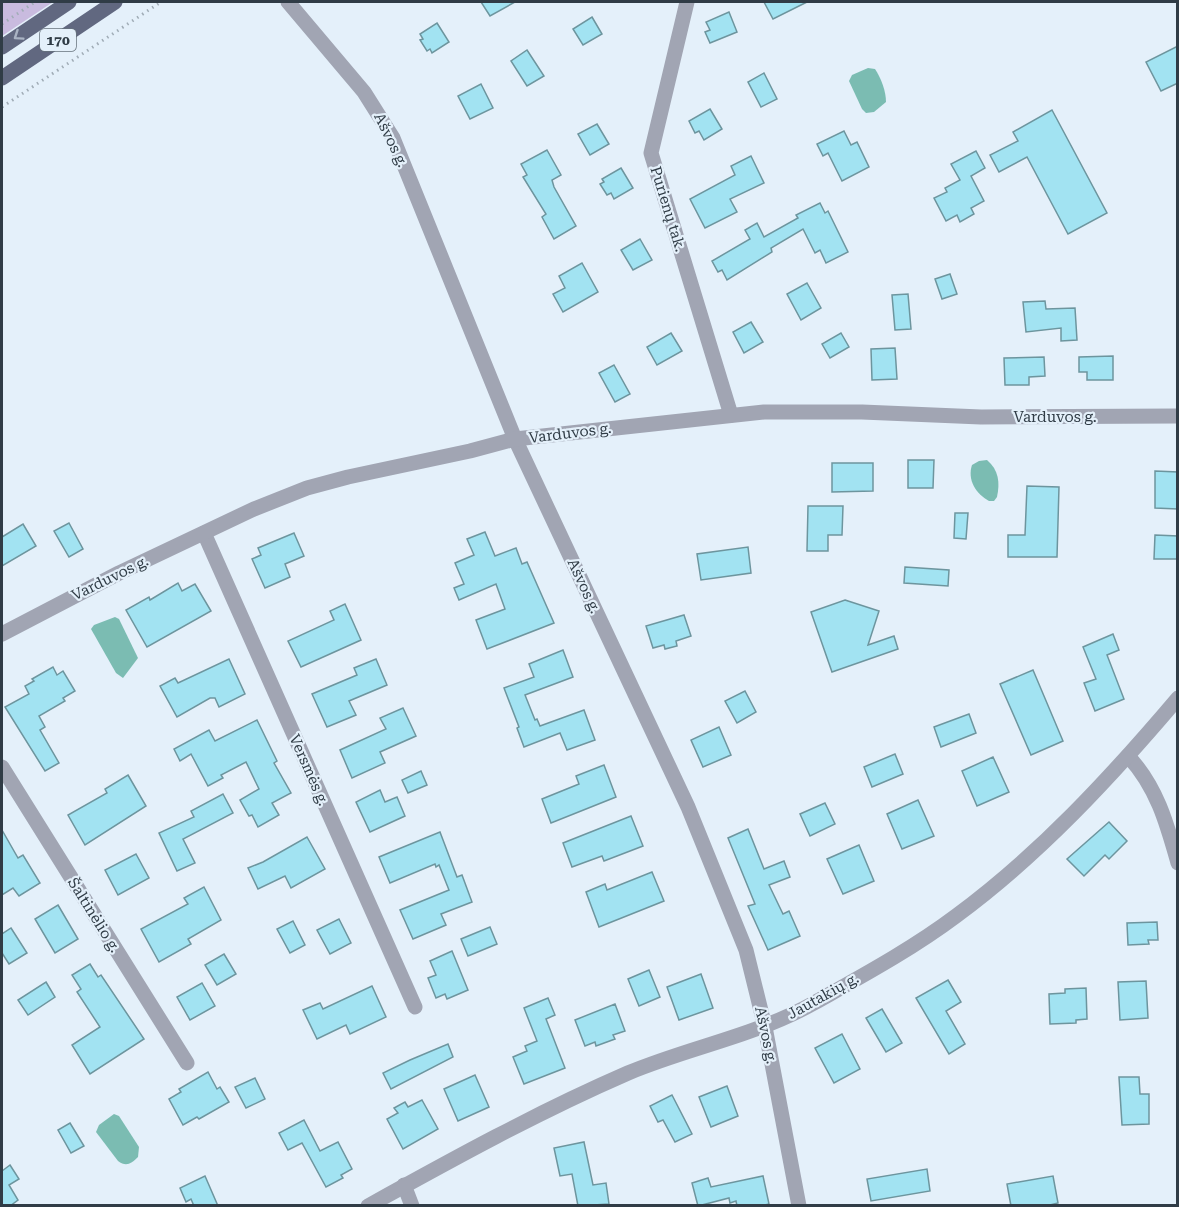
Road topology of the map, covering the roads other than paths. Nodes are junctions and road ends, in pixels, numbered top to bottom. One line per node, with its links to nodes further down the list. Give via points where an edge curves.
1 (69, 2): 5 (main road, 170, one-way to 5)
2 (115, 2): 6 (main road, 170)
3 (288, 2): 9 (street, Ašvos g., via 364,92 393,138)
4 (687, 2): 7 (street, Purienų tak., via 651,153)
5 (2, 48)
6 (2, 78)
7 (731, 415): 8 (street, Varduvos g., via 801,411 981,417); 9 (street, Varduvos g.)
8 (1178, 416)
9 (515, 439): 10 (street, Varduvos g., via 307,488); 17 (street, Ašvos g., via 688,807 746,950)
10 (204, 533): 11 (street, Varduvos g.); 16 (street, Versmės g.)
11 (2, 634)
12 (1178, 698): 13 (street, Jautakių g.)
13 (1128, 756): 15 (street, via 1155,795); 17 (street, Jautakių g., via 999,883 954,917 813,1004)
14 (2, 767): 18 (street, Šaltinėlio g.)
15 (1178, 863)
16 (415, 1007)
17 (765, 1027): 19 (street, Jautakių g., via 630,1072 501,1132); 22 (street, Ašvos g.)
18 (187, 1064)
19 (404, 1185): 20 (street, Jautakių g.); 21 (street)
20 (368, 1206)
21 (412, 1206)
22 (799, 1206)

